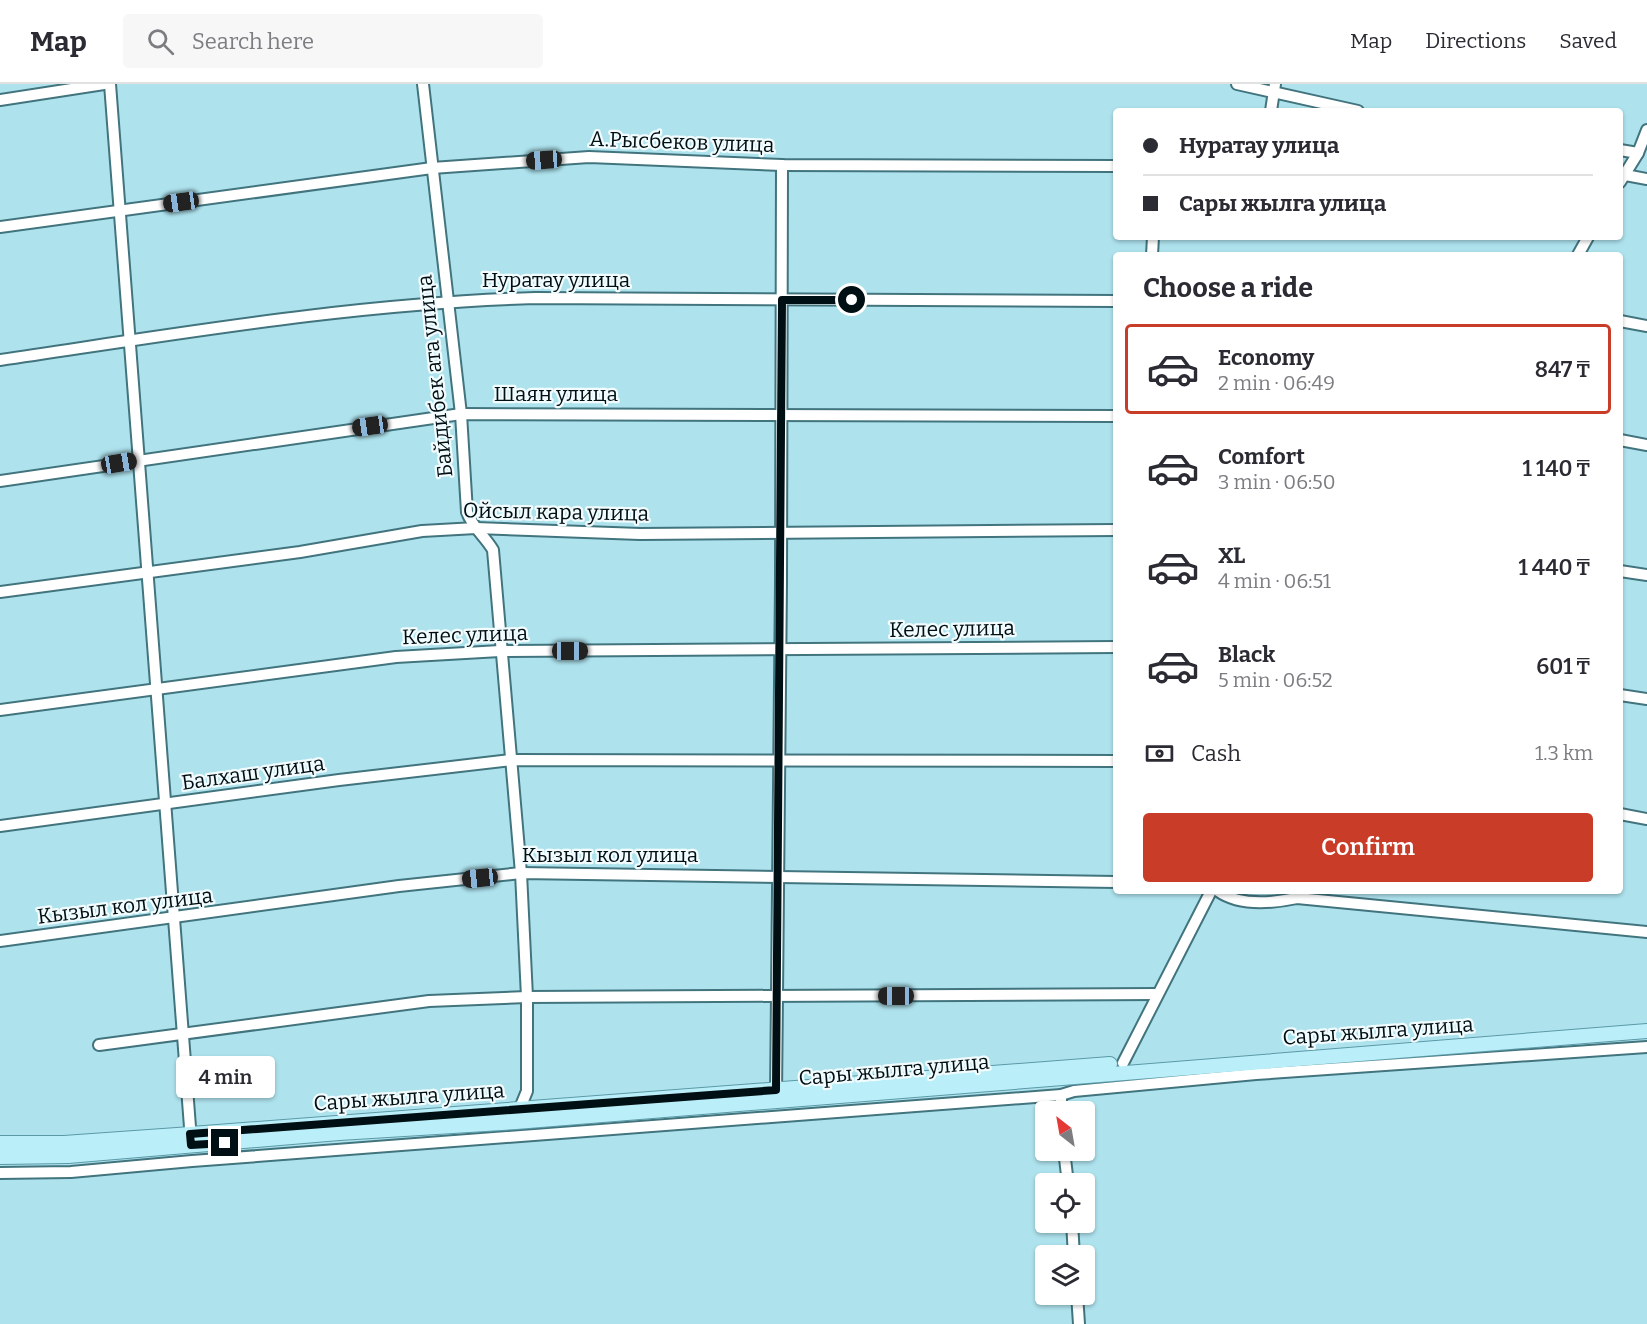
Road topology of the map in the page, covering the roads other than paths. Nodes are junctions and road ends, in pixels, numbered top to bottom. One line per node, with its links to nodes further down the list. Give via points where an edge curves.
1 (104, 84): 6 (street)
2 (110, 84): 18 (street)
3 (423, 84): 14 (street, Байдибек ата улица)
4 (1237, 84): 5 (street)
5 (1275, 87): 7 (street); 8 (street)
6 (0, 99)
7 (1272, 108)
8 (1348, 108)
9 (1647, 130): 11 (street)
10 (1623, 150): 11 (street)
11 (1638, 153): 15 (street)
12 (782, 165): 13 (street, А.Рысбеков улица); 14 (street, А.Рысбеков улица, via 589,157); 21 (street)
13 (1113, 166)
14 (432, 168): 18 (street, А.Рысбеков улица); 20 (street, Байдибек ата улица)
15 (1623, 176)
16 (1623, 177): 17 (street)
17 (1647, 179)
18 (118, 210): 19 (street, А.Рысбеков улица); 25 (street)
19 (0, 227)
20 (448, 300): 21 (street, Нуратау улица); 25 (street, Нуратау улица); 27 (street, Байдибек ата улица)
21 (782, 300): 22 (street, Нуратау улица); 28 (street)
22 (1113, 301)
23 (1623, 322): 24 (street)
24 (1647, 326)
25 (128, 341): 26 (street, Нуратау улица); 32 (street)
26 (0, 360)
27 (461, 414): 28 (street, Шаян улица); 32 (street, Шаян улица); 34 (street, Байдибек ата улица, via 467,512)
28 (782, 414): 29 (street, Шаян улица); 36 (street)
29 (1113, 416)
30 (1623, 441): 31 (street)
31 (1647, 445)
32 (139, 460): 33 (street, Шаян улица); 38 (street)
33 (0, 481)
34 (476, 528): 36 (street, Ойсыл кара улица, via 640,534); 38 (street, Ойсыл кара улица, via 422,531); 42 (street, Байдибек ата улица, via 493,550)
35 (1113, 530): 36 (street, Ойсыл кара улица)
36 (782, 531): 43 (street)
37 (1623, 571): 39 (street)
38 (147, 574): 40 (street, Ойсыл кара улица); 44 (street)
39 (1647, 575)
40 (0, 592)
41 (1113, 647): 43 (street, Келес улица)
42 (500, 651): 43 (street, Келес улица); 44 (street, Келес улица, via 396,657); 48 (street, Байдибек ата улица)
43 (780, 651): 49 (street)
44 (158, 689): 47 (street, Келес улица); 51 (street)
45 (1623, 695): 46 (street)
46 (1647, 699)
47 (0, 710)
48 (511, 760): 49 (street, Балхаш улица); 51 (street, Балхаш улица); 55 (street, Байдибек ата улица)
49 (779, 760): 50 (street, Балхаш улица); 56 (street)
50 (1113, 761)
51 (164, 806): 54 (street, Балхаш улица); 60 (street)
52 (1623, 815): 53 (street)
53 (1647, 819)
54 (0, 826)
55 (521, 873): 56 (street, Кызыл кол улица); 60 (street, Кызыл кол улица, via 399,886); 65 (street, Байдибек ата улица)
56 (778, 876): 57 (street, Кызыл кол улица); 64 (street)
57 (1113, 882)
58 (1208, 894): 63 (street)
59 (1227, 894): 61 (street, via 1273,903 1297,898)
60 (175, 919): 62 (street, Кызыл кол улица); 68 (street)
61 (1647, 932)
62 (0, 941)
63 (1157, 994): 64 (street); 71 (street)
64 (777, 996): 65 (street); 72 (street)
65 (527, 998): 68 (street, via 429,1001); 75 (street, Байдибек ата улица, via 527,1091)
66 (1647, 1022): 71 (main road, Сары жылга улица)
67 (1647, 1031): 72 (main road, Сары жылга улица)
68 (184, 1032): 69 (street); 76 (street)
69 (99, 1045)
70 (1647, 1047): 73 (street, via 1256,1074)
71 (1123, 1063): 72 (main road, Сары жылга улица)
72 (776, 1095): 75 (main road, Сары жылга улица)
73 (1061, 1095): 74 (street); 79 (street, via 71,1172)
74 (1061, 1101)
75 (518, 1116): 76 (main road, Сары жылга улица)
76 (191, 1140): 77 (main road, Сары жылга улица); 78 (main road, Сары жылга улица, via 68,1156)
77 (0, 1143)
78 (0, 1157)
79 (0, 1173)
80 (1078, 1305): 81 (street)
81 (1079, 1324)

